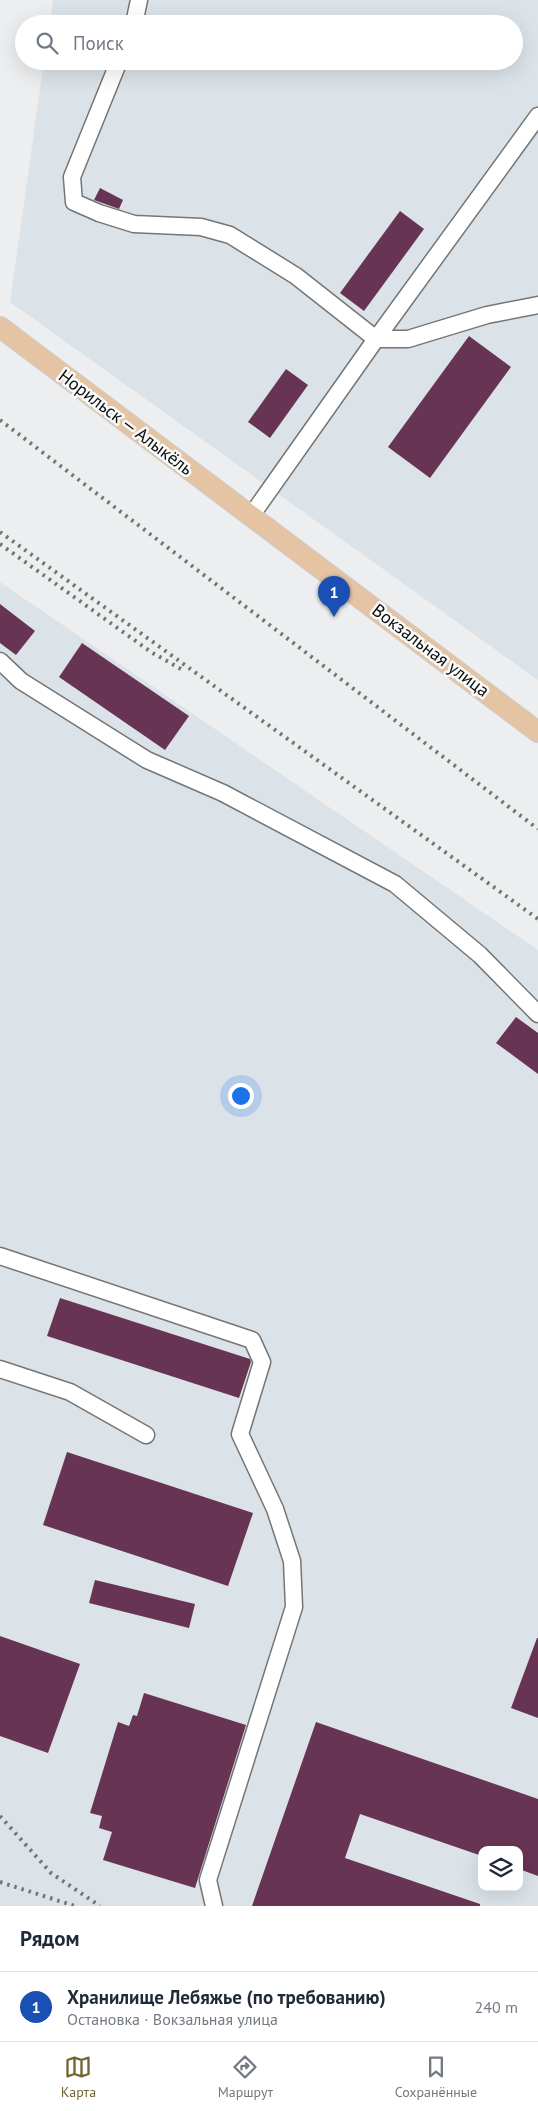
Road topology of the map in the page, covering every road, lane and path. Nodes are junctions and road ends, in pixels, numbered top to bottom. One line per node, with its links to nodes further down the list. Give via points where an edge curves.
1 (139, 0): 2 (lane)
2 (136, 15)
3 (116, 70): 7 (lane, via 72,177 74,202 134,224 201,227 230,235 296,276)
4 (538, 116): 7 (lane)
5 (538, 305): 7 (lane, via 487,315 408,339)
6 (0, 327): 8 (main road, Норильск — Алыкёль)
7 (376, 339): 8 (lane)
8 (251, 516): 10 (main road, Вокзальная улица)
9 (0, 661): 11 (lane, via 21,681 147,760 223,793 395,884 480,955)
10 (538, 732)
11 (538, 1014)
12 (0, 1256): 15 (lane, via 252,1340 262,1362 240,1434 275,1509 292,1560 294,1607 208,1880)
13 (0, 1369): 14 (lane, via 70,1392)
14 (146, 1435)
15 (214, 1906)

